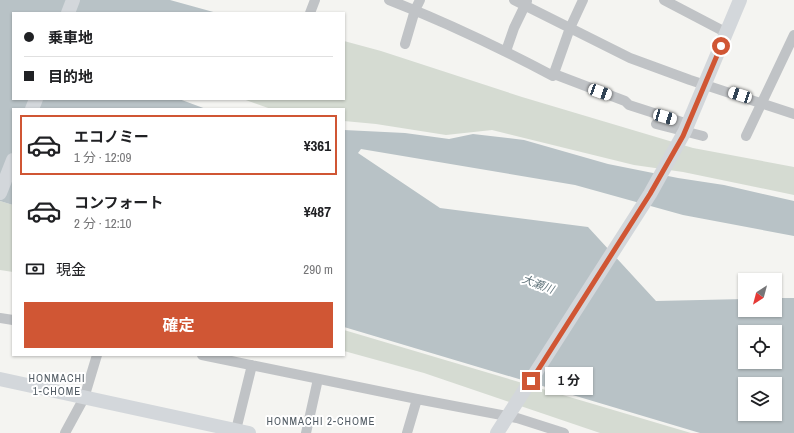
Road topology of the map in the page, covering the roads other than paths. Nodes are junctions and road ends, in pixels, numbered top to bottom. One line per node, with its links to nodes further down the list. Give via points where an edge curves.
1 (73, 0): 11 (street)
2 (315, 0): 12 (street)
3 (389, 0): 10 (street)
4 (420, 0): 10 (street)
5 (514, 0): 9 (street)
6 (583, 0): 13 (street)
7 (664, 0): 14 (street)
8 (740, 0): 14 (street)
9 (526, 3): 13 (street); 17 (street)
10 (415, 10): 16 (street); 17 (street)
11 (68, 12)
12 (310, 12)
13 (570, 28): 18 (street); 19 (street, via 630,58)
14 (727, 33): 19 (street)
15 (794, 35): 20 (street)
16 (405, 44)
17 (506, 50): 18 (street, via 553,76)
18 (554, 74): 23 (street, via 625,101)
19 (705, 84): 20 (street); 23 (street)
20 (763, 103): 21 (street); 25 (street)
21 (794, 114)
22 (656, 124): 23 (street)
23 (685, 130): 24 (street); 37 (street, via 650,194)
24 (703, 136)
25 (746, 136)
26 (12, 163): 27 (street)
27 (0, 193)
28 (0, 318): 29 (street)
29 (12, 320)
30 (97, 356): 35 (street)
31 (207, 356): 32 (street)
32 (252, 365): 34 (street); 38 (street)
33 (0, 379): 35 (street)
34 (318, 379): 36 (street); 40 (street)
35 (84, 398): 38 (street); 39 (street)
36 (417, 399): 37 (street); 41 (street)
37 (511, 412): 42 (street); 43 (street, via 517,418)
38 (240, 432)
39 (65, 433)
40 (306, 433)
41 (407, 433)
42 (498, 433)
43 (564, 433)

